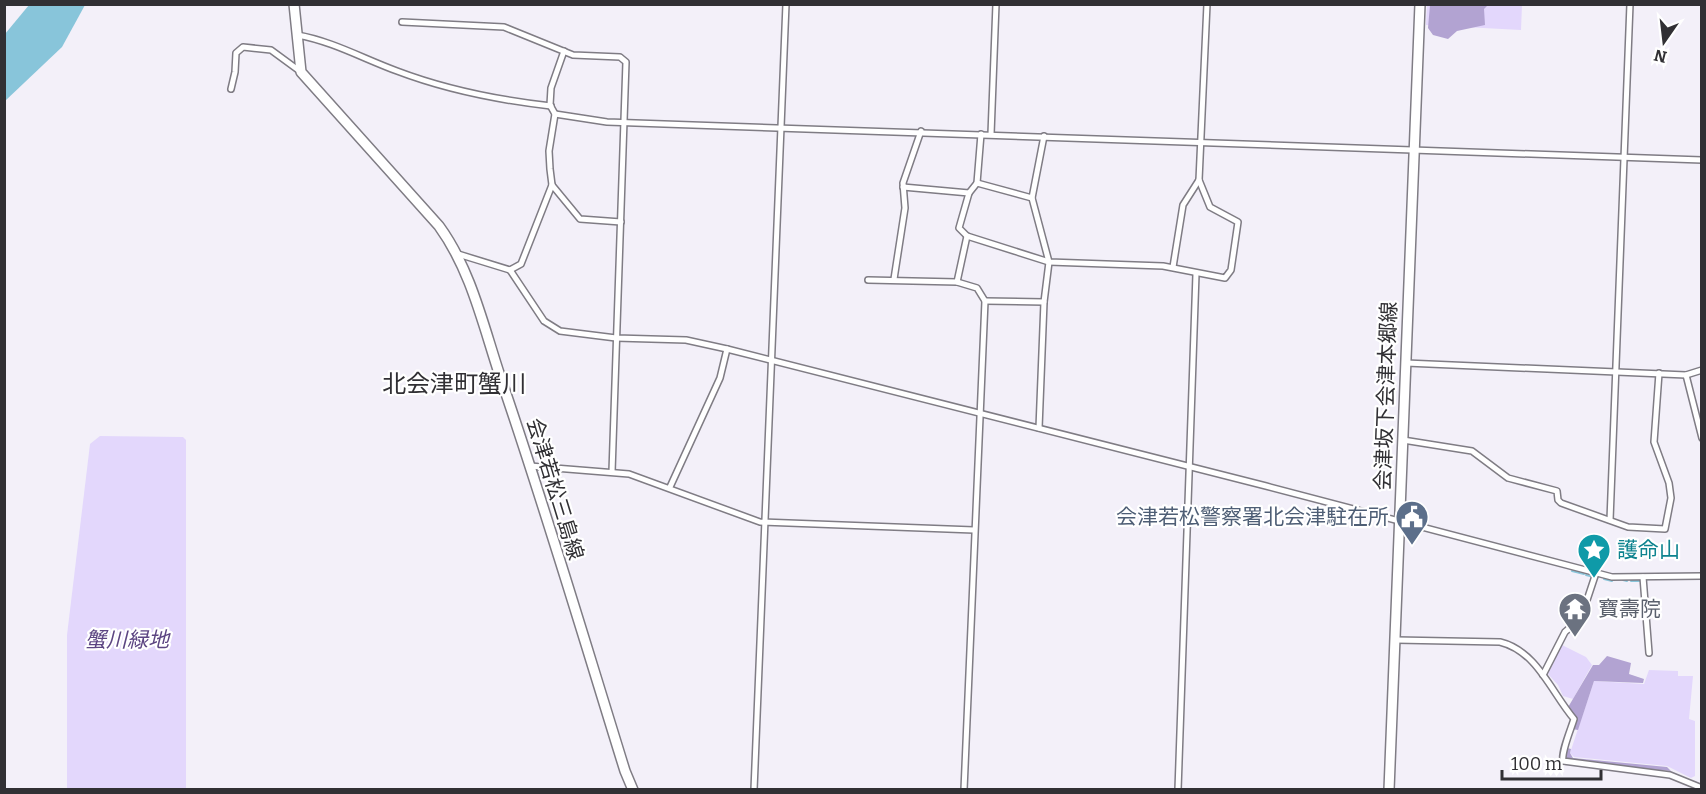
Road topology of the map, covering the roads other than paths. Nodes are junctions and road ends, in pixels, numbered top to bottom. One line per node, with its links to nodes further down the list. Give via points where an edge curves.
1 (294, 4): 8 (main road)
2 (786, 4): 15 (street)
3 (996, 4): 18 (street)
4 (1207, 4): 20 (street)
5 (1420, 4): 21 (main road, 会津坂下会津本郷線)
6 (1630, 4): 22 (street)
7 (402, 22): 9 (street, via 504,27)
8 (296, 34): 10 (main road); 12 (street, via 464,91 497,100)
9 (564, 51): 12 (street, via 556,69); 14 (street, via 573,55 620,57 626,62)
10 (301, 72): 11 (street, via 271,50 243,47 236,53); 32 (main road, 会津若松三島線, via 439,226)
11 (231, 89)
12 (551, 106): 13 (street)
13 (555, 114): 14 (street, via 590,121); 26 (street, via 549,151)
14 (624, 121): 15 (street); 30 (street)
15 (780, 126): 16 (street); 44 (street)
16 (921, 131): 17 (street); 27 (street)
17 (981, 134): 18 (street); 25 (street)
18 (991, 134): 19 (street)
19 (1044, 136): 20 (street); 29 (street)
20 (1202, 142): 21 (street); 24 (street)
21 (1415, 151): 22 (street); 45 (main road, 会津坂下会津本郷線)
22 (1624, 158): 23 (street); 47 (street)
23 (1701, 160)
24 (1199, 180): 34 (street, via 1183,205); 36 (street, via 1210,207 1238,222 1228,277)
25 (977, 183): 28 (street); 29 (street)
26 (552, 185): 30 (street, via 580,219); 35 (street, via 521,264)
27 (903, 188): 28 (street); 37 (street, via 905,208)
28 (969, 193): 31 (street, via 959,228)
29 (1032, 198): 33 (street)
30 (621, 222): 42 (street)
31 (967, 236): 33 (street); 39 (street)
32 (458, 254): 35 (street); 54 (main road, 会津若松三島線)
33 (1049, 262): 34 (street); 41 (street)
34 (1173, 267): 36 (street)
35 (510, 270): 42 (street, via 552,328)
36 (1196, 274): 55 (street)
37 (894, 279): 38 (street); 39 (street)
38 (867, 280)
39 (957, 282): 40 (street, via 977,288)
40 (985, 301): 41 (street); 50 (street)
41 (1044, 302): 51 (street)
42 (616, 338): 43 (street, via 686,340); 56 (street)
43 (726, 349): 44 (street); 57 (street, via 720,378)
44 (771, 361): 50 (street); 60 (street)
45 (1406, 363): 47 (street); 53 (main road, 会津坂下会津本郷線)
46 (1701, 370): 49 (street)
47 (1616, 372): 48 (street); 58 (street)
48 (1659, 373): 49 (street); 58 (street, via 1654,442 1670,483 1667,527 1628,527)
49 (1686, 375): 52 (street)
50 (980, 413): 51 (street); 61 (street)
51 (1039, 428): 55 (street)
52 (1701, 438)
53 (1403, 440): 58 (street, via 1472,452 1508,478 1557,491 1561,503); 59 (main road, 会津坂下会津本郷線)
54 (530, 466): 56 (street); 69 (main road, 会津若松三島線)
55 (1190, 466): 59 (street); 72 (street)
56 (612, 472): 57 (street)
57 (670, 487): 60 (street, via 712,506)
58 (1610, 520)
59 (1399, 521): 62 (street); 65 (main road, 会津坂下会津本郷線)
60 (766, 522): 61 (street); 70 (street)
61 (974, 530): 71 (street)
62 (1596, 573): 64 (street); 67 (street, via 1581,618 1565,632)
63 (1701, 576): 64 (street)
64 (1643, 577): 66 (street)
65 (1396, 640): 67 (street, via 1500,642 1520,650); 73 (main road, 会津坂下会津本郷線)
66 (1649, 653)
67 (1542, 675): 68 (street, via 1574,718 1563,761 1670,775)
68 (1701, 788)
69 (633, 789)
70 (754, 789)
71 (964, 789)
72 (1178, 789)
73 (1389, 789)

